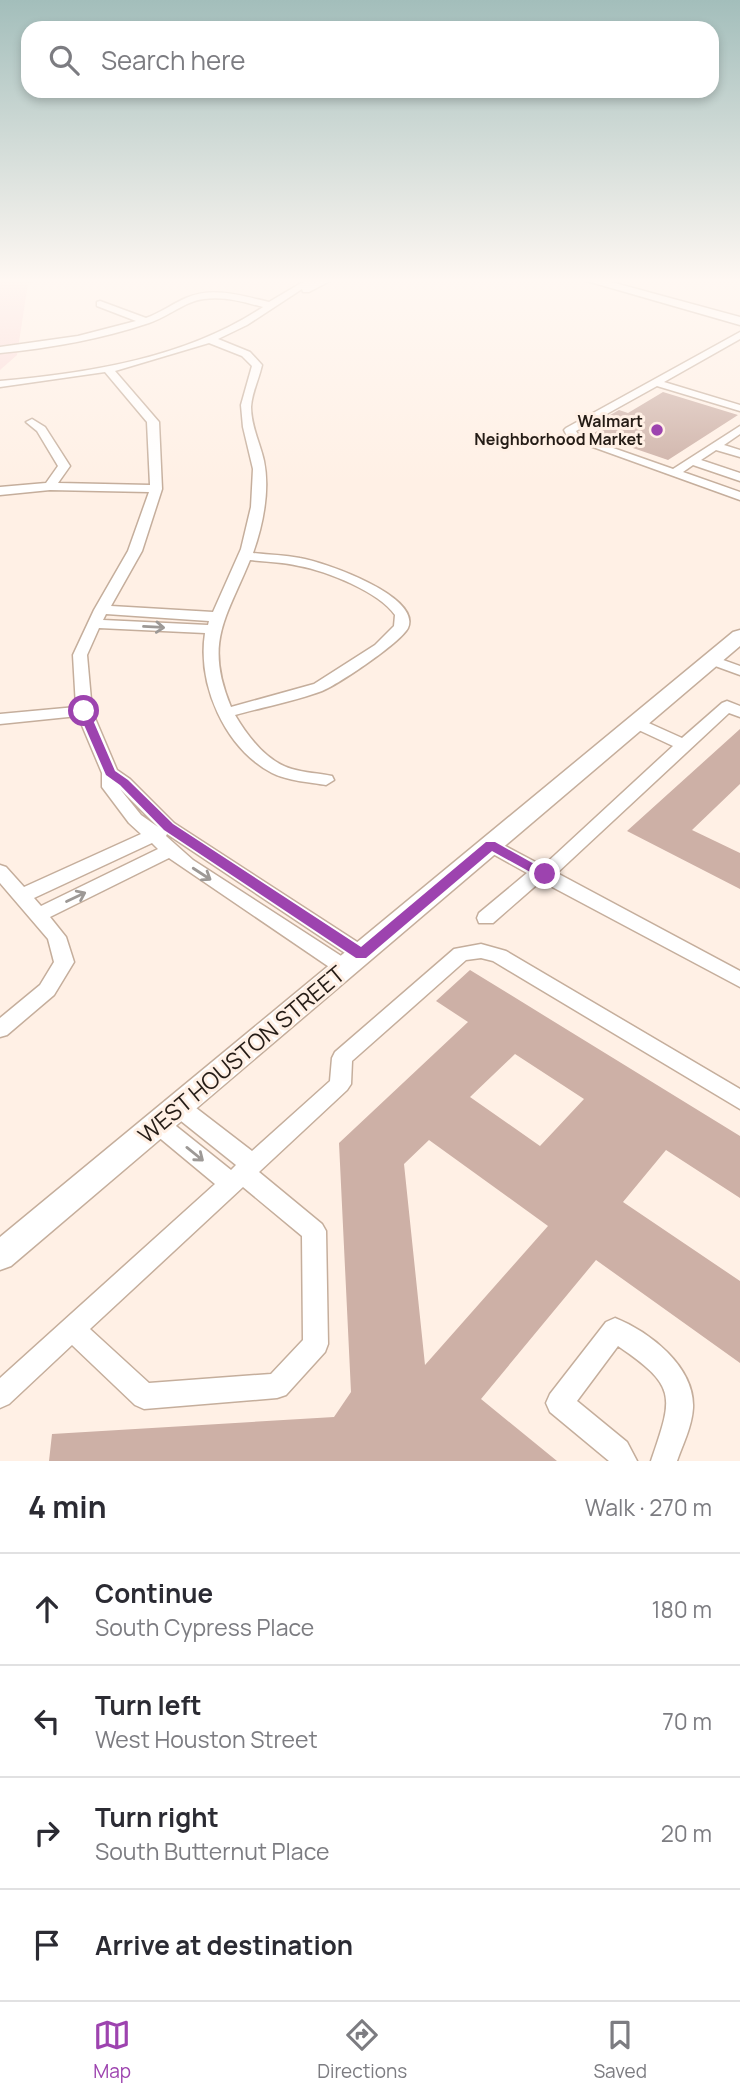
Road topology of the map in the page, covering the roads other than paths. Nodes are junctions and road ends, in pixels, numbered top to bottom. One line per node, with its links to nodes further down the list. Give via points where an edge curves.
1 (22, 347): 5 (street)
2 (185, 347): 6 (street)
3 (229, 347): 21 (street, via 257,365 246,405 259,464 258,492)
4 (721, 347): 7 (street)
5 (0, 350)
6 (108, 369): 8 (street); 18 (street, via 153,422)
7 (655, 382): 9 (street); 15 (street, via 570,430 574,438)
8 (0, 384)
9 (740, 408)
10 (32, 422): 17 (street, via 64,466)
11 (737, 434): 12 (street)
12 (715, 446): 13 (street); 14 (street)
13 (740, 454)
14 (692, 461): 15 (street); 16 (street)
15 (674, 473): 20 (street)
16 (740, 477)
17 (50, 486): 18 (street); 19 (street)
18 (156, 489): 22 (street, via 135,551)
19 (0, 491)
20 (740, 496)
21 (245, 556): 23 (street); 31 (street, via 318,565 392,601 402,615 401,627 393,638 319,687)
22 (102, 610): 23 (street); 24 (street)
23 (216, 623): 24 (street, one-way to 23); 31 (street, via 209,653 211,674)
24 (94, 624): 29 (street, via 80,655)
25 (740, 636): 26 (main road, WEST HOUSTON STREET)
26 (716, 656): 27 (street); 28 (street); 33 (main road, WEST HOUSTON STREET)
27 (740, 660)
28 (740, 671)
29 (83, 706): 32 (street); 36 (street, via 110,773 110,787 129,813)
30 (740, 712): 34 (street, via 727,706)
31 (226, 713): 35 (street, via 249,746 280,770)
32 (0, 719)
33 (636, 723): 34 (street); 37 (main road, WEST HOUSTON STREET)
34 (684, 745): 42 (street)
35 (326, 780)
36 (160, 831): 38 (street); 39 (street); 46 (street)
37 (491, 845): 42 (street); 46 (main road, WEST HOUSTON STREET)
38 (170, 850): 41 (street); 46 (street, one-way to 46)
39 (114, 855): 41 (street); 43 (street)
40 (0, 871): 43 (street)
41 (131, 871): 44 (street, one-way to 41)
42 (542, 873): 45 (street); 47 (street)
43 (22, 896): 44 (street)
44 (38, 915): 48 (street, via 57,937 64,962 47,989)
45 (486, 918)
46 (353, 961): 50 (main road, WEST HOUSTON STREET)
47 (740, 980)
48 (0, 1029)
49 (740, 1100): 51 (street, via 499,956 472,951 461,954 342,1058 340,1084)
50 (168, 1115): 51 (street); 52 (main road, WEST HOUSTON STREET)
51 (243, 1174): 53 (street); 53 (street, via 314,1231 316,1345 277,1386 144,1396)
52 (0, 1256)
53 (73, 1329): 54 (street)
54 (0, 1395)
55 (624, 1461): 56 (street, via 559,1403 615,1330 665,1366 678,1385 680,1409)
56 (664, 1461)

